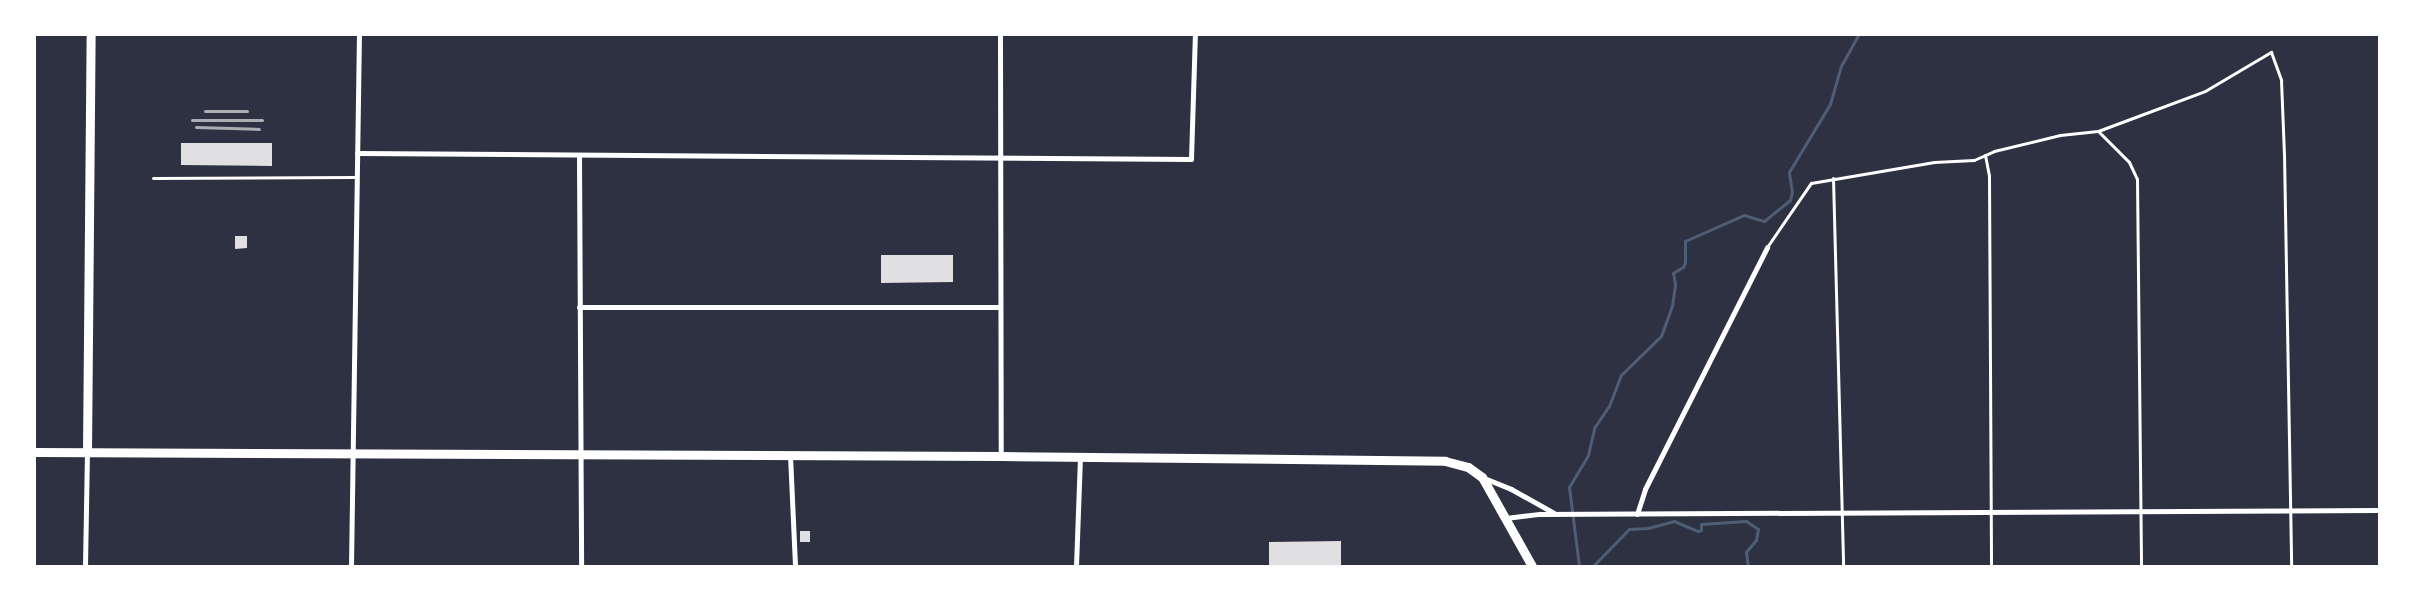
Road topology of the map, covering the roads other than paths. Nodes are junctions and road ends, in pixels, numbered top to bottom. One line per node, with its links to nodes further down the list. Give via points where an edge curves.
1 (91, 35): 17 (main road)
2 (359, 35): 6 (street)
3 (1000, 35): 9 (street)
4 (1195, 35): 9 (street, via 1191,159)
5 (2098, 130): 7 (lane); 25 (lane, via 2205,91 2271,52 2281,80); 26 (lane, via 2129,162 2137,179)
6 (357, 153): 8 (street); 10 (street)
7 (1985, 155): 12 (lane, via 1974,160 1934,162); 27 (lane, via 1989,176)
8 (579, 157): 9 (street); 15 (street)
9 (1000, 159): 14 (street)
10 (357, 177): 11 (lane); 18 (street)
11 (153, 178)
12 (1833, 178): 13 (lane, via 1810,183); 30 (lane)
13 (1767, 248): 29 (street, via 1645,489)
14 (1000, 307): 15 (street); 21 (street)
15 (579, 308): 19 (street)
16 (35, 452): 17 (main road)
17 (87, 453): 18 (main road); 32 (street)
18 (355, 454): 19 (main road); 33 (street)
19 (582, 455): 20 (main road); 34 (street)
20 (790, 455): 21 (main road); 35 (street)
21 (1001, 456): 22 (main road)
22 (1080, 458): 23 (main road, via 1400,459 1458,463); 36 (street)
23 (1479, 474): 28 (street); 31 (main road)
24 (2379, 510): 25 (street)
25 (2290, 511): 26 (street); 41 (lane)
26 (2140, 512): 27 (street); 40 (lane)
27 (1990, 513): 30 (street); 39 (lane)
28 (1557, 514): 29 (street); 31 (street)
29 (1637, 514): 30 (street)
30 (1841, 515): 38 (lane)
31 (1506, 518): 37 (main road)
32 (85, 566)
33 (351, 566)
34 (581, 566)
35 (795, 566)
36 (1076, 566)
37 (1532, 566)
38 (1843, 566)
39 (1991, 566)
40 (2141, 566)
41 (2290, 566)

